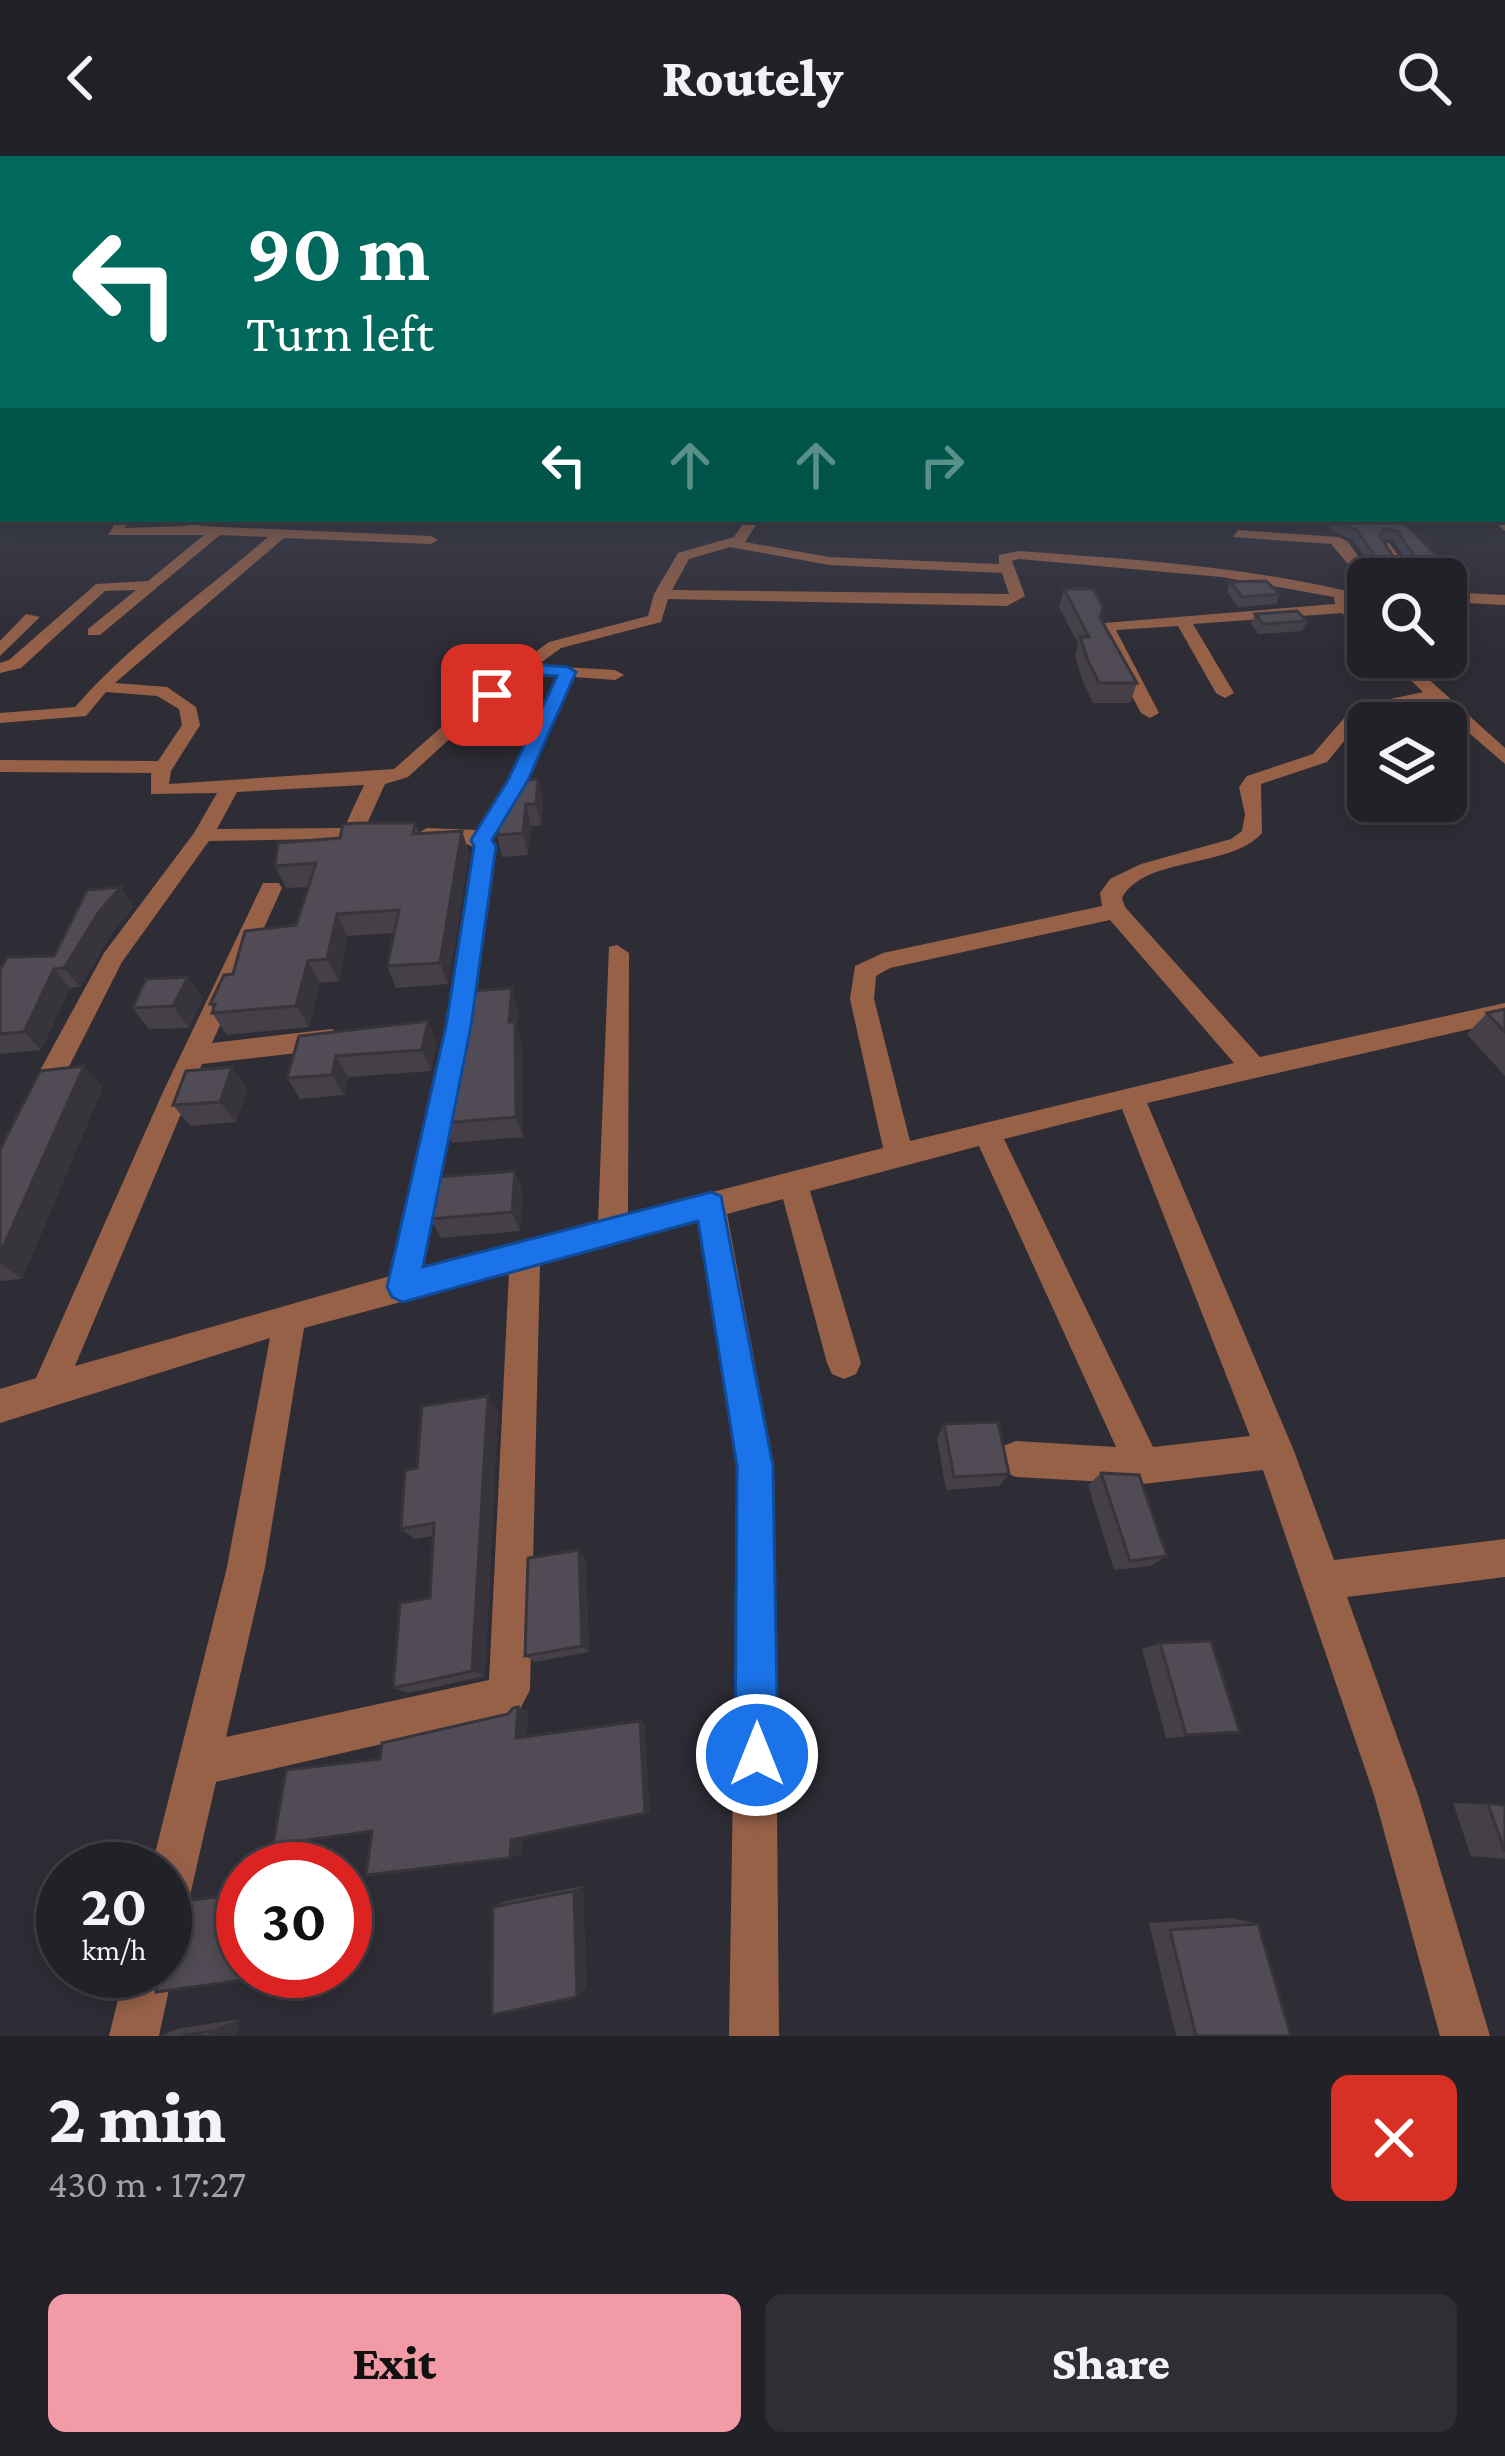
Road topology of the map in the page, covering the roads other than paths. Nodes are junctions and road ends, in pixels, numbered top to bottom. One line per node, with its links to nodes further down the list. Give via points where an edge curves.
1 (122, 522): 5 (street, via 112,532)
2 (197, 522): 5 (street)
3 (751, 522): 9 (street)
4 (1235, 526): 13 (street, via 1334,540); 18 (street)
5 (188, 530): 6 (street)
6 (215, 533): 7 (street); 19 (street)
7 (279, 535): 8 (street); 37 (street)
8 (431, 540)
9 (730, 544): 15 (street); 20 (street, via 683,556)
10 (1384, 546): 14 (street)
11 (1112, 550): 12 (street)
12 (1226, 555)
13 (1350, 558)
14 (1393, 558)
15 (830, 561): 16 (street); 21 (street)
16 (898, 565): 17 (street); 23 (street)
17 (1007, 569): 18 (street, via 1004,558 1019,555); 23 (street, via 1013,599)
18 (1257, 576): 26 (street)
19 (153, 585): 30 (street); 32 (street, via 101,587 15,664)
20 (662, 594): 21 (street); 33 (street, via 656,619 583,634)
21 (823, 598): 23 (street)
22 (1467, 598): 24 (street)
23 (904, 599)
24 (1505, 599)
25 (1347, 600): 26 (street)
26 (1343, 601): 27 (street); 29 (street)
27 (1347, 606)
28 (32, 617): 31 (street)
29 (1183, 621): 38 (street); 40 (street, via 1106,629)
30 (94, 632)
31 (0, 651)
32 (0, 668)
33 (521, 668): 34 (street); 48 (street, via 401,773)
34 (568, 672): 35 (street); 52 (street)
35 (615, 675)
36 (1417, 678): 39 (street)
37 (102, 687): 41 (street, via 80,712); 47 (street, via 161,692 187,707 191,725)
38 (1225, 693)
39 (1435, 694): 45 (street); 54 (street, via 1368,709 1320,758 1254,780 1252,833 1129,875 1112,890)
40 (1150, 713)
41 (56, 715): 42 (street); 43 (street)
42 (0, 718)
43 (42, 732)
44 (27, 749): 46 (street)
45 (1505, 758)
46 (6, 766): 47 (street)
47 (164, 767): 49 (street, via 158,790)
48 (377, 779): 49 (street); 51 (street)
49 (230, 787): 50 (street)
50 (203, 835): 51 (street); 61 (street, via 112,959)
51 (351, 835): 52 (street)
52 (481, 840): 68 (street)
53 (271, 888): 58 (street)
54 (1115, 911): 59 (street); 63 (street, via 864,971 862,999)
55 (617, 953): 66 (street)
56 (1505, 1012): 59 (street)
57 (370, 1035): 58 (street)
58 (194, 1054): 71 (street)
59 (1254, 1068): 60 (street)
60 (1130, 1096): 62 (street); 73 (street)
61 (22, 1128)
62 (987, 1132): 63 (street); 75 (street)
63 (898, 1155): 64 (street)
64 (793, 1183): 65 (street); 70 (street)
65 (711, 1205): 66 (street); 82 (street, via 755,1466)
66 (614, 1231): 67 (street)
67 (525, 1255): 68 (street); 78 (street, via 503,1698)
68 (403, 1287): 69 (street)
69 (290, 1317): 71 (street); 78 (street, via 246,1568)
70 (844, 1363)
71 (47, 1392): 72 (street)
72 (2, 1412)
73 (1276, 1451): 75 (street); 77 (street)
74 (1016, 1459): 75 (street)
75 (1143, 1466)
76 (1505, 1558): 77 (street)
77 (1326, 1580): 83 (street, via 1422,1873)
78 (198, 1765): 79 (street)
79 (180, 1842)
80 (143, 1998): 81 (street)
81 (134, 2036)
82 (754, 2036)
83 (1465, 2036)

